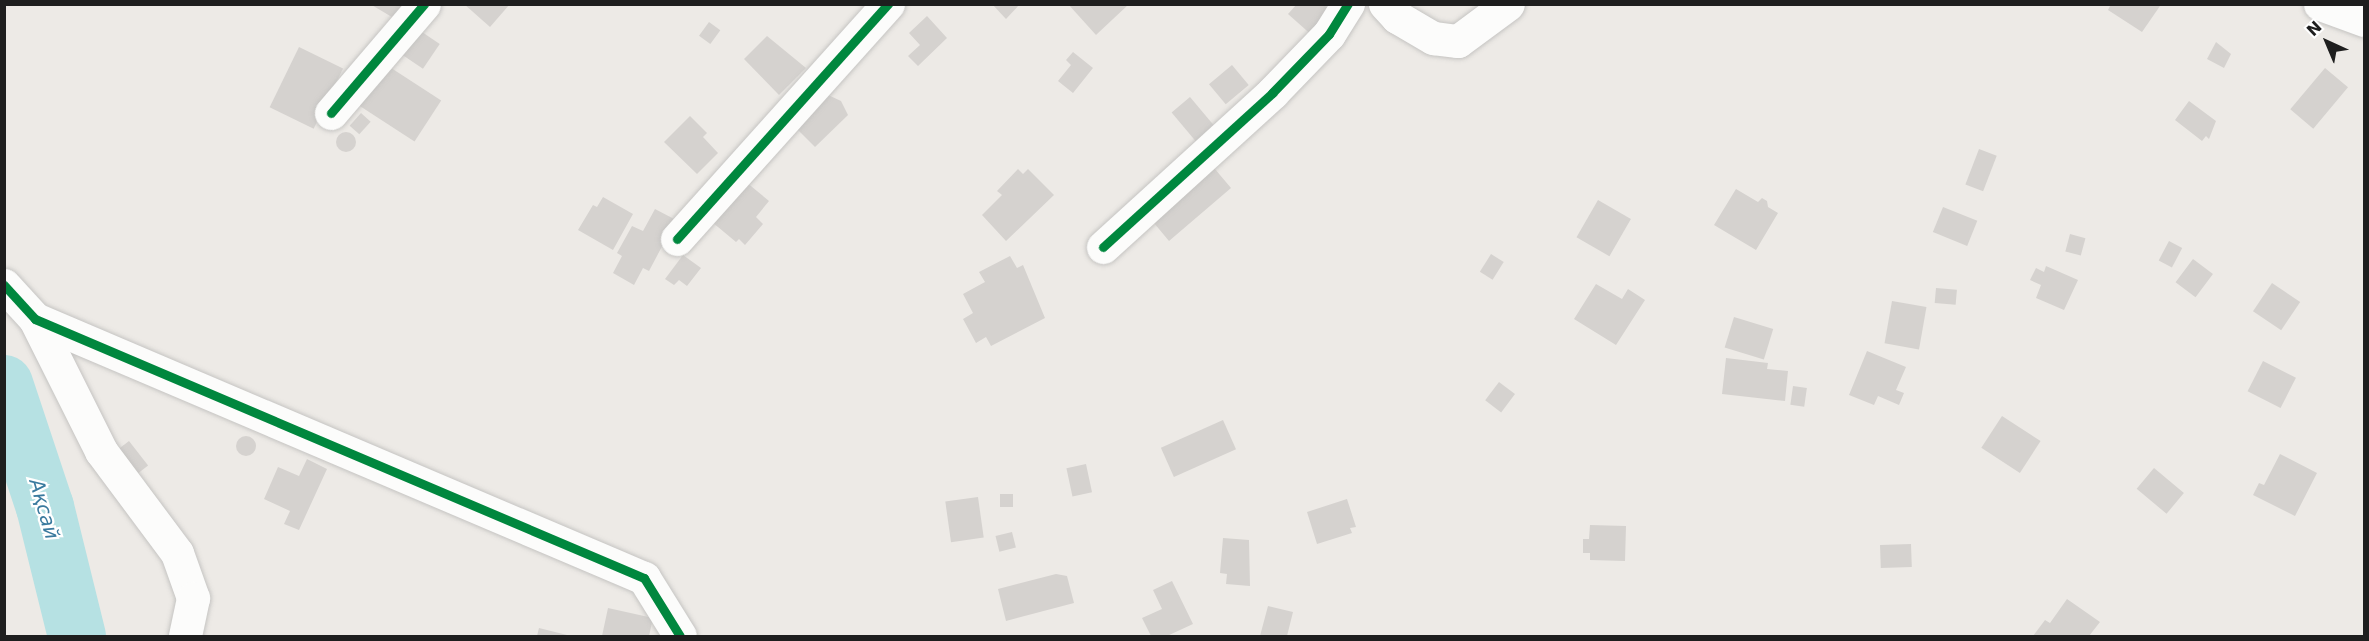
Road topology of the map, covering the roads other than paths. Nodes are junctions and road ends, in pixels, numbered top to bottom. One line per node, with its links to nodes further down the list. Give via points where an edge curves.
1 (424, 4): 8 (street)
2 (1348, 4): 10 (street, via 1329,34 1272,93)
3 (1385, 4): 4 (street, via 1397,17 1433,38 1458,41)
4 (1508, 4)
5 (2320, 4): 7 (street)
6 (885, 5): 9 (street)
7 (2364, 20)
8 (331, 113)
9 (677, 239)
10 (1103, 247)
11 (4, 285): 12 (street)
12 (35, 319): 13 (street, via 101,451 177,553 193,598); 14 (street, via 644,578)
13 (185, 636)
14 (680, 636)

